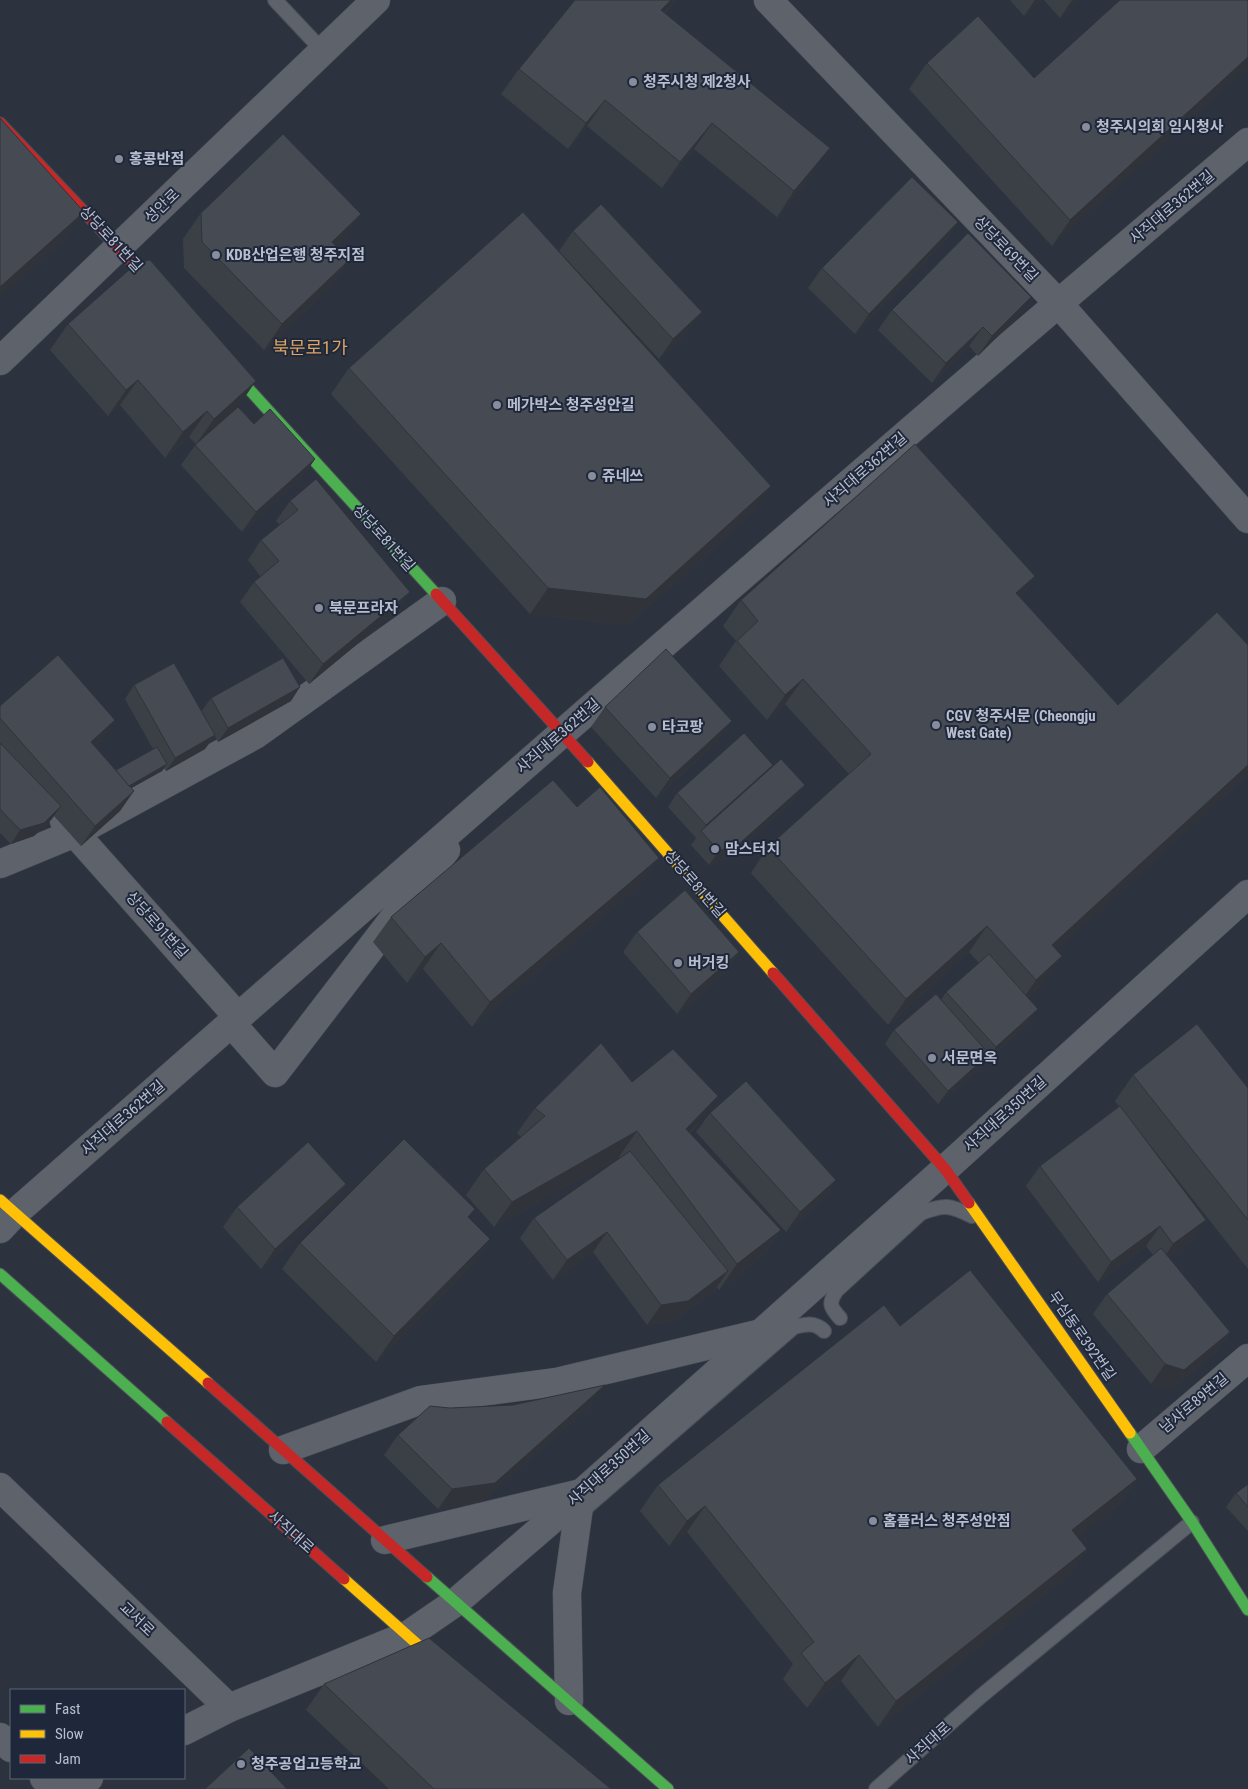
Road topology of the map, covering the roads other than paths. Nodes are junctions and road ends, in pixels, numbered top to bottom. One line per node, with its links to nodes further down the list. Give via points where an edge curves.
1 (275, 0): 4 (lane)
2 (376, 0): 4 (street, 성안로)
3 (768, 0): 9 (street, 상당로69번길)
4 (323, 51): 7 (street, 성안로)
5 (0, 123): 7 (street, 상당로81번길)
6 (1248, 142): 9 (street, 사직대로362번길)
7 (119, 247): 8 (street, 상당로81번길); 11 (street, 성안로)
8 (166, 298)
9 (1058, 303): 12 (street, 상당로69번길); 14 (street, 사직대로362번길)
10 (220, 358): 13 (street, 상당로81번길)
11 (0, 361)
12 (1244, 508)
13 (442, 601): 14 (street, 상당로81번길); 17 (street, via 255,735)
14 (562, 732): 15 (street, 사직대로362번길); 21 (street, 상당로81번길)
15 (483, 801): 20 (street, 사직대로362번길); 20 (street, 사직대로362번길, via 275,1073)
16 (50, 805): 17 (street, 상당로91번길)
17 (75, 833): 18 (street); 20 (street, 상당로91번길)
18 (0, 864)
19 (1248, 894): 21 (street, 사직대로350번길)
20 (235, 1020): 22 (street, 사직대로362번길)
21 (945, 1169): 23 (street, 무심동로392번길); 27 (street, 사직대로350번길)
22 (5, 1214): 30 (street)
23 (982, 1222): 25 (lane, via 956,1208 938,1206 921,1213 837,1290 831,1298 831,1309); 29 (street, 무심동로392번길)
24 (0, 1274): 37 (street, 사직대로)
25 (840, 1318)
26 (824, 1331): 32 (lane, via 809,1324 794,1327)
27 (761, 1333): 30 (street, 사직대로350번길, via 556,1382 422,1400); 32 (street, 사직대로350번길)
28 (1248, 1358): 29 (street, 남사로89번길)
29 (1141, 1449): 33 (street, 무심동로392번길)
30 (283, 1450): 34 (street)
31 (0, 1487): 40 (street, 교서로)
32 (579, 1504): 34 (street); 35 (street, 사직대로350번길); 39 (street, via 567,1593)
33 (1192, 1522): 36 (street, 무심동로392번길); 49 (lane, 사직대로, via 980,1697)
34 (385, 1540): 35 (street)
35 (456, 1602): 37 (street); 39 (street)
36 (1248, 1610)
37 (408, 1635): 38 (street, 사직대로); 40 (street)
38 (451, 1674)
39 (569, 1701): 48 (street)
40 (229, 1708): 41 (street)
41 (185, 1730)
42 (0, 1738): 43 (street)
43 (10, 1747)
44 (45, 1779): 46 (street)
45 (86, 1779): 47 (street)
46 (56, 1789)
47 (66, 1789)
48 (668, 1789)
49 (876, 1789)

